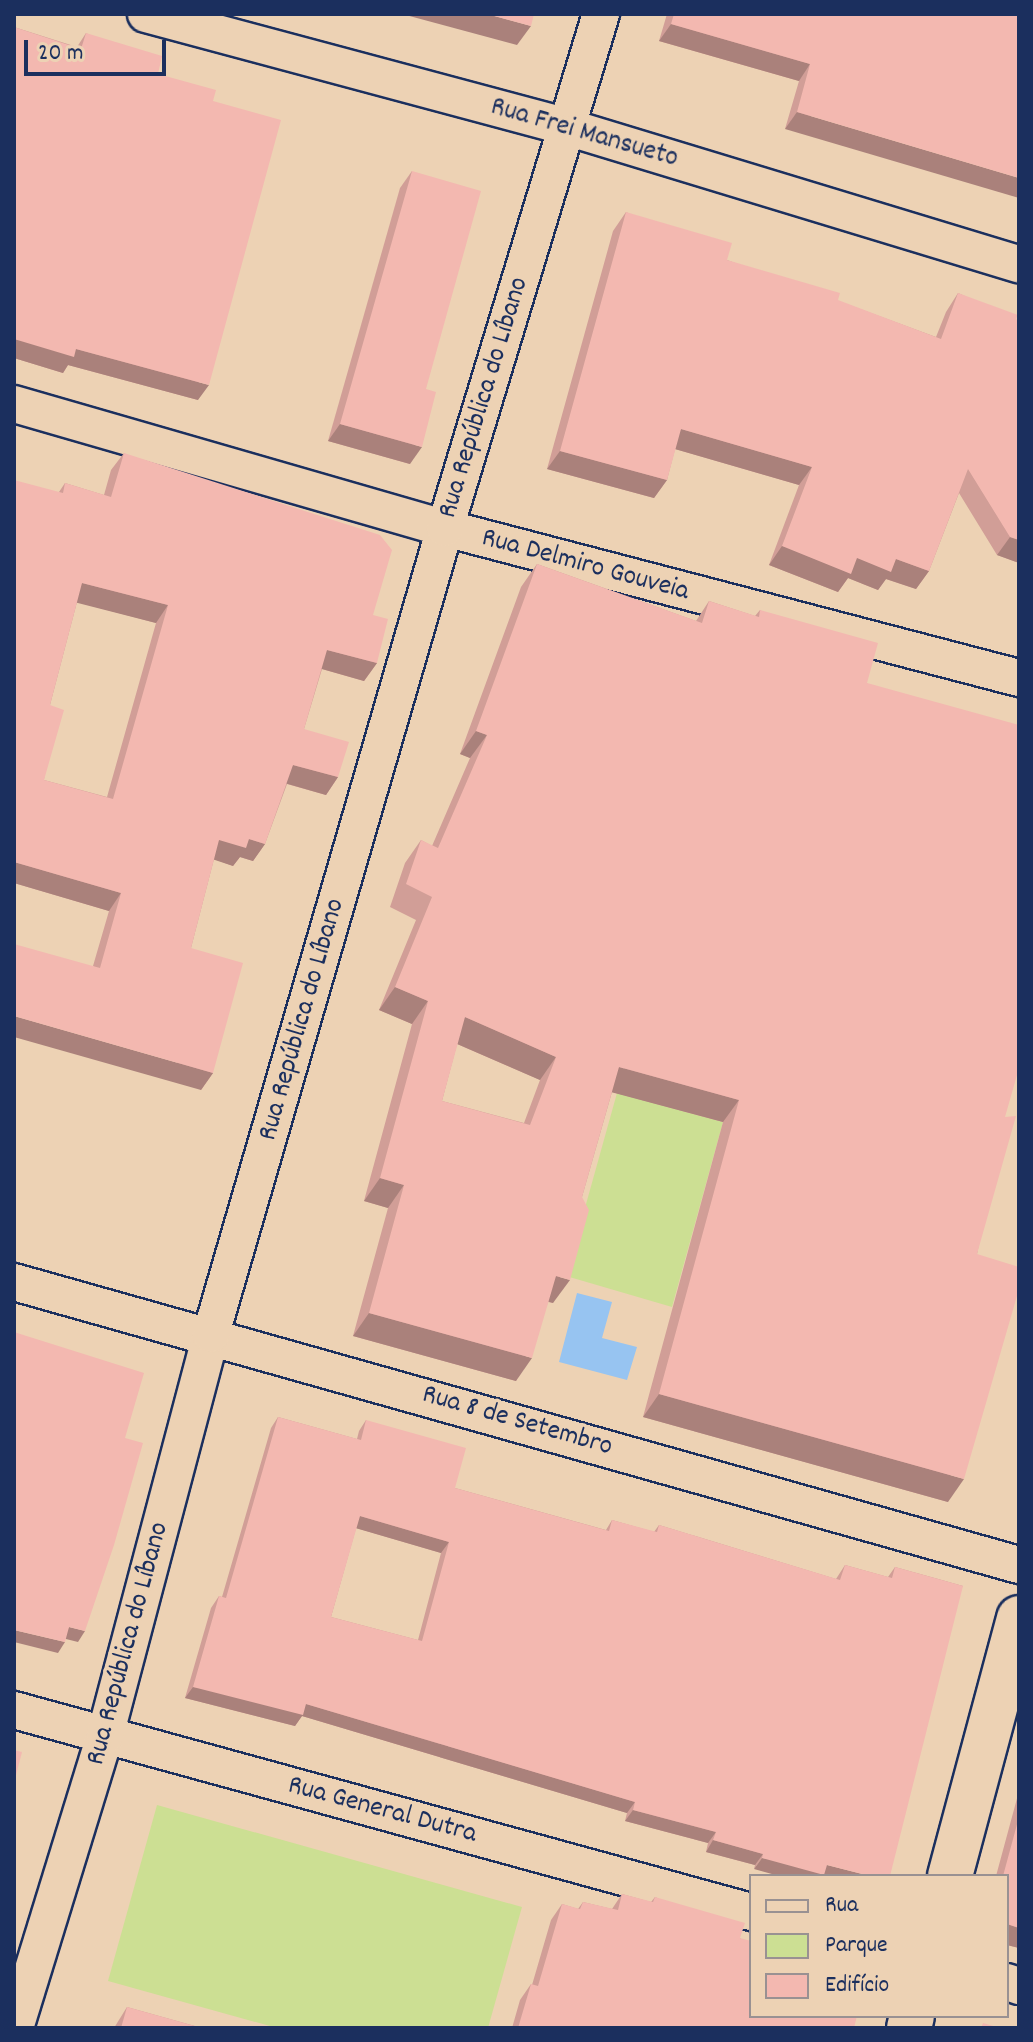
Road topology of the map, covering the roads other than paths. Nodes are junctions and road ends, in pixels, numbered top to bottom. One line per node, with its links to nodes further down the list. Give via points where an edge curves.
1 (146, 14): 3 (street, Rua Frei Mansueto)
2 (601, 14): 3 (street, Rua República do Líbano)
3 (567, 127): 4 (street, Rua Frei Mansueto); 6 (street, Rua República do Líbano)
4 (1019, 264)
5 (14, 404): 6 (street, Rua Delmiro Gouveia)
6 (445, 528): 7 (street, Rua Delmiro Gouveia); 9 (street, Rua República do Líbano)
7 (1019, 678)
8 (14, 1282): 9 (street, Rua 8 de Setembro)
9 (211, 1334): 10 (street, Rua 8 de Setembro); 13 (street, Rua República do Líbano)
10 (1019, 1565)
11 (1019, 1618): 14 (street)
12 (14, 1710): 13 (street, Rua General Dutra)
13 (105, 1736): 15 (street, Rua General Dutra); 16 (street, Rua República do Líbano)
14 (951, 1874)
15 (749, 1911)
16 (15, 2028)

